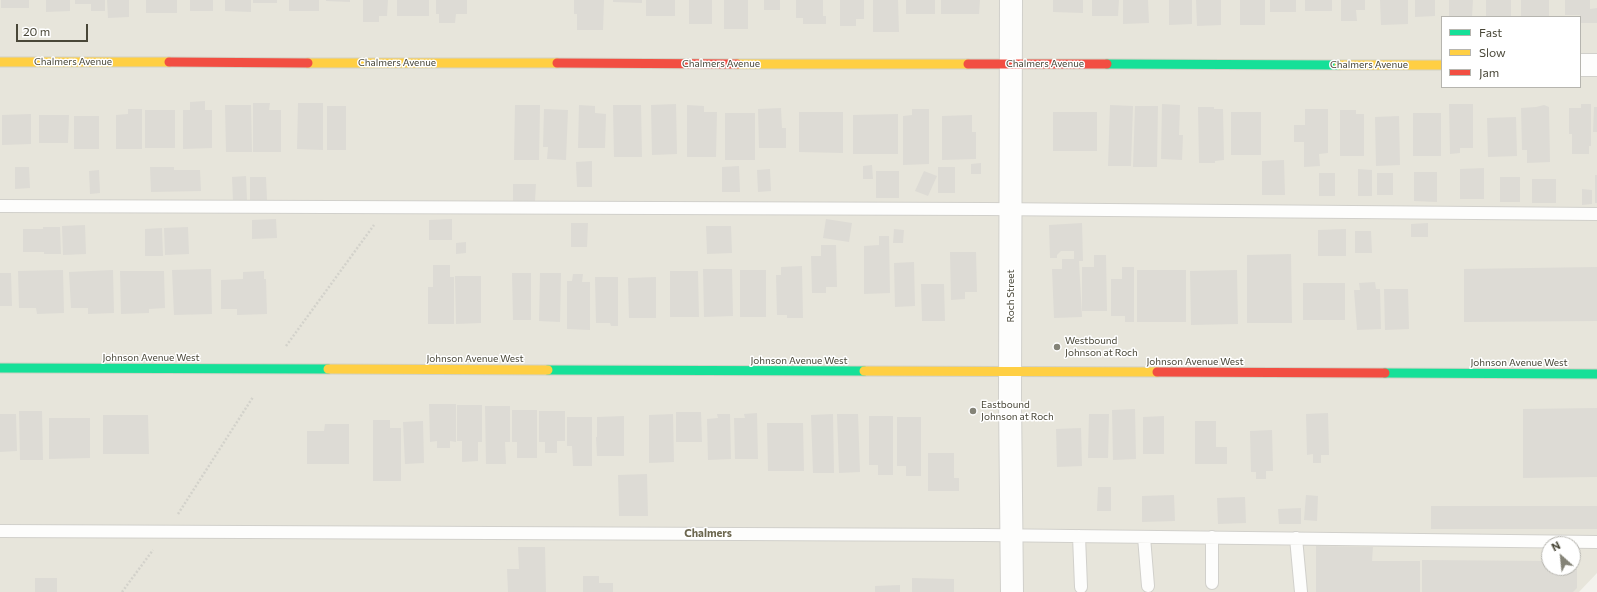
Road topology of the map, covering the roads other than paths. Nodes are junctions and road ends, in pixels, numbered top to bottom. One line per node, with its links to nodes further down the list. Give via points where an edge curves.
1 (1011, 0): 3 (street, Roch Street)
2 (0, 62): 3 (main road, Chalmers Avenue)
3 (1011, 64): 4 (main road, Chalmers Avenue); 8 (street, Roch Street)
4 (1441, 65)
5 (1581, 65): 6 (street)
6 (1597, 65)
7 (0, 206): 8 (lane)
8 (1011, 209): 9 (lane); 11 (street, Roch Street)
9 (1597, 214)
10 (0, 368): 11 (main road, Johnson Avenue West)
11 (1011, 373): 12 (main road, Johnson Avenue West); 14 (street, Roch Street)
12 (1597, 374)
13 (0, 531): 14 (lane)
14 (1011, 536): 15 (lane); 23 (street, Roch Street)
15 (1079, 536): 16 (lane); 22 (lane)
16 (1144, 537): 17 (lane); 21 (lane)
17 (1212, 537): 18 (lane); 20 (lane)
18 (1296, 538): 19 (lane); 24 (lane)
19 (1597, 542)
20 (1212, 583)
21 (1148, 586)
22 (1081, 588)
23 (1012, 592)
24 (1301, 592)

